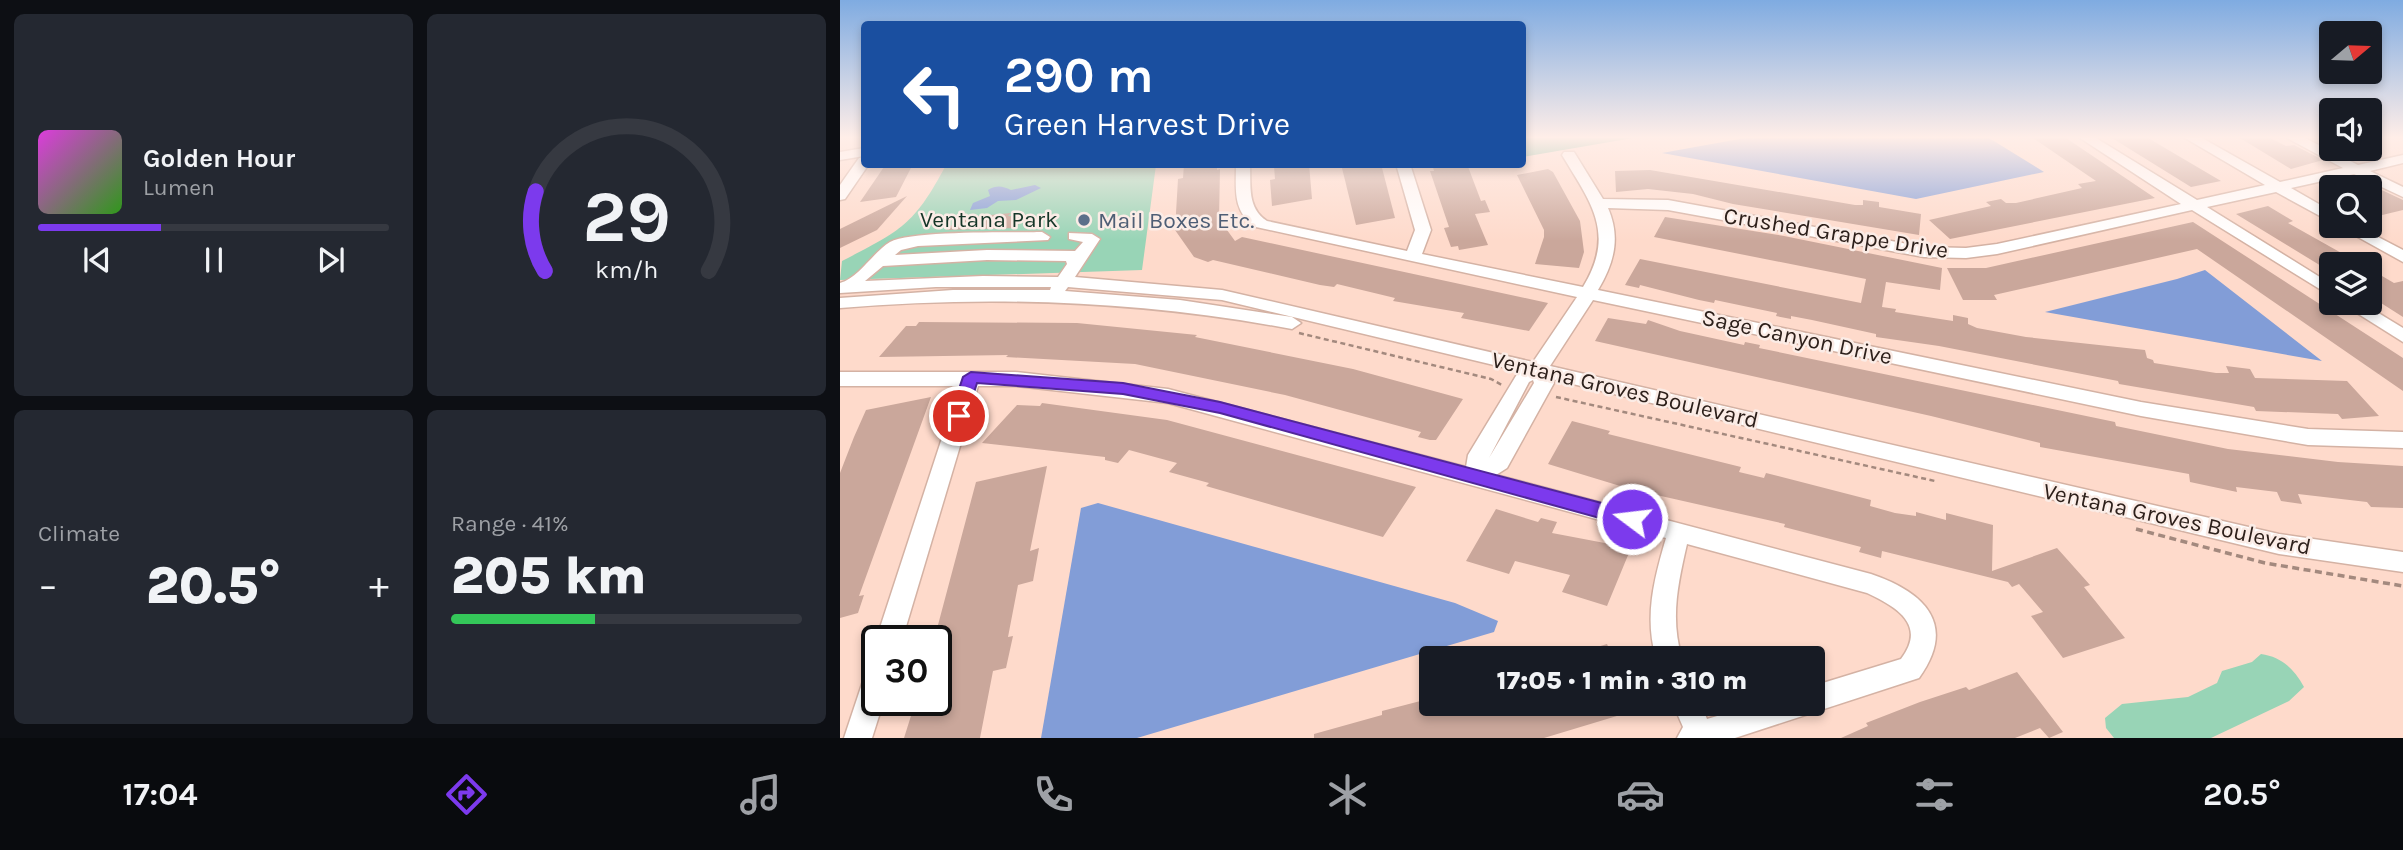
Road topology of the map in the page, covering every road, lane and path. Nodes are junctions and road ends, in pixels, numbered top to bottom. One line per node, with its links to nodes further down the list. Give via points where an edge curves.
1 (856, 172): 11 (street)
2 (1244, 172): 18 (street, Sage Canyon Drive, via 1246,213 1255,223)
3 (1406, 172): 18 (street, via 1423,230)
4 (1580, 172): 12 (street)
5 (2142, 172): 13 (street)
6 (2252, 172): 9 (street)
7 (2345, 172): 9 (street, Crushed Grappe Drive)
8 (2361, 172): 10 (street)
9 (2278, 187): 13 (street, Crushed Grappe Drive); 14 (street)
10 (2403, 193)
11 (840, 196)
12 (1599, 204): 13 (street, Crushed Grappe Drive, via 1668,205 1924,251 1966,254); 25 (street, via 1609,229 1608,244 1604,263)
13 (2194, 205): 22 (street)
14 (2319, 210)
15 (1075, 236): 20 (street, via 1092,239)
16 (1042, 237): 21 (street, via 918,241 895,246)
17 (2368, 238): 19 (street)
18 (1413, 256): 25 (street, Sage Canyon Drive)
19 (2403, 257)
20 (1076, 260): 21 (street, via 1074,256 987,255); 23 (street)
21 (881, 261): 24 (street)
22 (2319, 283)
23 (1057, 289): 24 (street, Ventana Groves Boulevard, via 964,296); 31 (street, Ventana Groves Boulevard, via 1247,314)
24 (843, 293)
25 (1587, 293): 31 (street); 32 (street, Sage Canyon Drive, via 2141,409 2308,437)
26 (2369, 315): 28 (street)
27 (1290, 331): 31 (path, via 1499,384)
28 (2403, 336)
29 (971, 377): 30 (street); 33 (street, via 1083,384 1168,396); 40 (street)
30 (840, 379)
31 (1532, 382): 33 (street, via 1499,462); 34 (path, via 1839,462); 37 (street, Ventana Groves Boulevard, via 2279,544); 38 (street, Ventana Groves Boulevard, via 2269,551)
32 (2403, 440)
33 (1476, 477): 36 (street)
34 (1947, 483)
35 (2133, 528): 39 (path, via 2265,563)
36 (1679, 532): 41 (street, via 1663,592); 42 (street, via 1871,584 1909,602 1925,632 1924,646 1910,669)
37 (2403, 562)
38 (2403, 572)
39 (2403, 586)
40 (894, 625)
41 (1665, 646)
42 (1825, 695)
43 (865, 716): 47 (street)
44 (1690, 716): 46 (street)
45 (1761, 716): 46 (street)
46 (1695, 736)
47 (858, 738)

